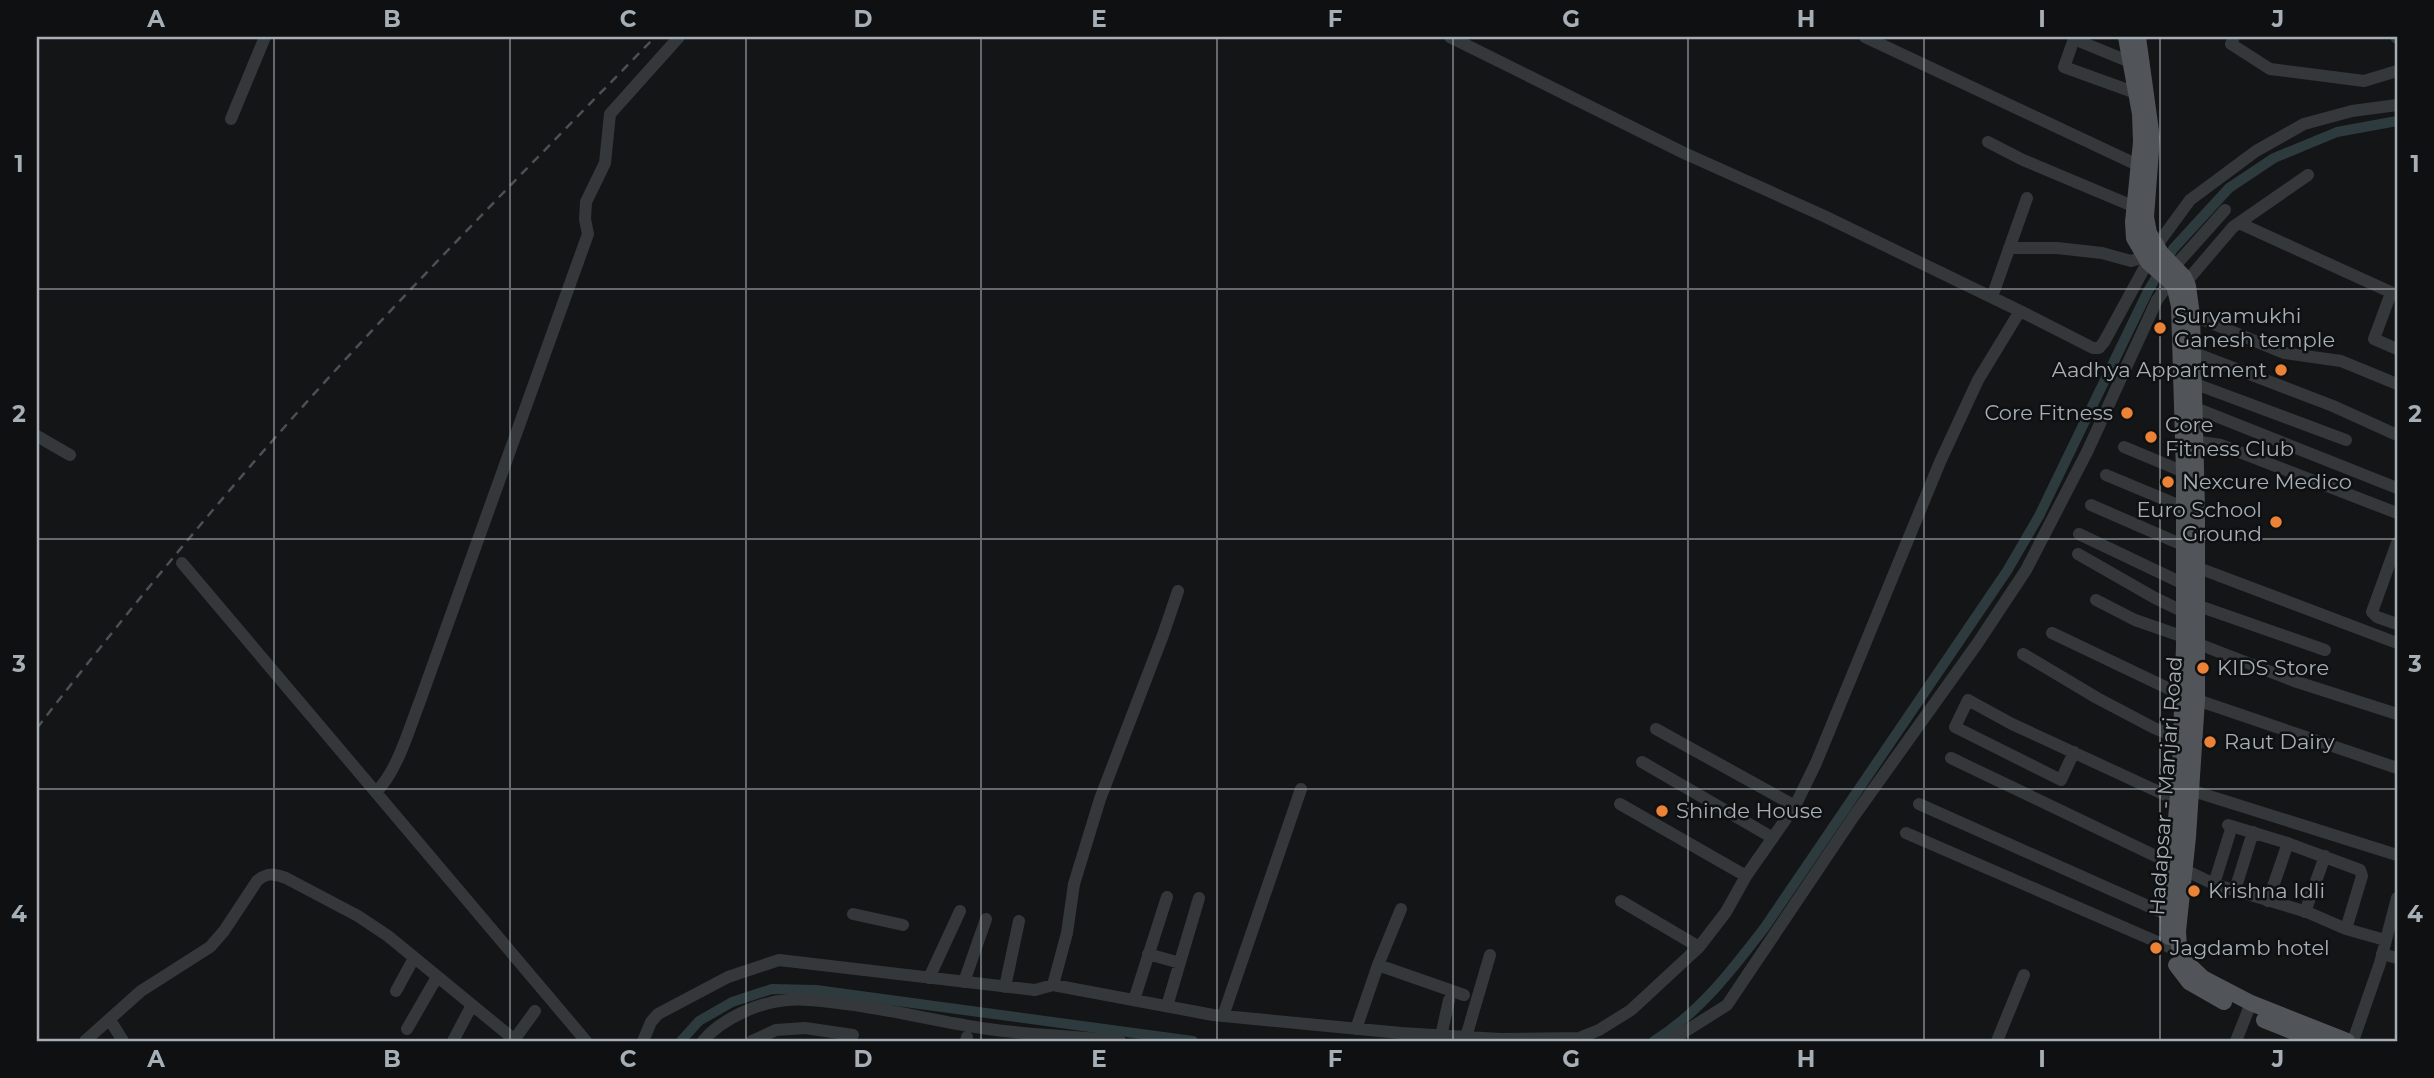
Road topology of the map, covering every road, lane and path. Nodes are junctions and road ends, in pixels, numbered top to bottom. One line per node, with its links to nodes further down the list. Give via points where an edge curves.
1 (265, 37): 12 (street)
2 (679, 37): 68 (street, via 610,114 606,163 586,202 588,234 420,701 397,759)
3 (1450, 37): 23 (street)
4 (1865, 37): 14 (street)
5 (2126, 37): 8 (main road, Hadapsar - Manjari Road)
6 (2138, 37): 14 (main road, Hadapsar - Manjari Road, via 2152,138)
7 (2234, 37): 9 (street, via 2231,44 2270,69 2364,81)
8 (2130, 62): 10 (main road, Hadapsar - Manjari Road); 10 (street, via 2074,40 2064,67)
9 (2397, 71)
10 (2136, 93): 14 (main road, Hadapsar - Manjari Road)
11 (2397, 105): 21 (street, via 2304,124 2256,151 2190,200)
12 (231, 118)
13 (1988, 142): 17 (street)
14 (2144, 169): 17 (main road, Hadapsar - Manjari Road); 21 (main road, Hadapsar - Manjari Road, via 2146,217)
15 (2308, 175): 19 (street)
16 (2027, 198): 20 (street)
17 (2135, 206): 21 (main road, Hadapsar - Manjari Road, via 2134,238)
18 (2225, 211): 21 (street)
19 (2239, 223): 21 (street); 22 (street)
20 (2009, 248): 21 (street, via 2102,253); 23 (street)
21 (2162, 266): 24 (street, via 2099,348); 25 (main road, Hadapsar - Manjari Road, via 2191,299); 33 (main road, Hadapsar - Manjari Road, via 2179,306); 139 (street, via 2157,300 2087,452 2019,581 1727,1005)
22 (2394, 294): 26 (street, via 2374,339)
23 (1992, 297): 24 (street)
24 (2020, 310): 72 (street, via 1978,380 1940,462)
25 (2192, 315): 27 (main road, Hadapsar - Manjari Road); 29 (street, via 2284,353 2341,361)
26 (2397, 349)
27 (2192, 352): 28 (main road, Hadapsar - Manjari Road); 31 (street)
28 (2193, 383): 30 (main road, Hadapsar - Manjari Road); 34 (street)
29 (2397, 384)
30 (2193, 407): 33 (main road, Hadapsar - Manjari Road); 39 (street)
31 (2397, 435)
32 (37, 436): 36 (street)
33 (2188, 436): 37 (main road, Hadapsar - Manjari Road); 41 (main road, Hadapsar - Manjari Road); 42 (street, via 2220,441)
34 (2346, 440)
35 (2124, 447): 37 (street)
36 (70, 455)
37 (2184, 472): 41 (main road, Hadapsar - Manjari Road)
38 (2106, 475): 41 (street)
39 (2397, 488)
40 (2091, 505): 45 (street)
41 (2190, 510): 45 (main road, Hadapsar - Manjari Road); 48 (main road, Hadapsar - Manjari Road)
42 (2397, 513)
43 (2079, 534): 49 (street)
44 (2397, 543): 53 (street, via 2372,611)
45 (2185, 546): 49 (main road, Hadapsar - Manjari Road)
46 (2078, 554): 52 (street, via 2155,598)
47 (182, 563): 68 (street)
48 (2196, 567): 52 (main road, Hadapsar - Manjari Road); 56 (street)
49 (2184, 584): 52 (main road, Hadapsar - Manjari Road)
50 (1178, 590): 111 (street, via 1100,799 1074,884)
51 (2096, 600): 55 (street)
52 (2190, 608): 55 (main road, Hadapsar - Manjari Road); 57 (street)
53 (2397, 624)
54 (2052, 633): 59 (street)
55 (2188, 642): 59 (main road, Hadapsar - Manjari Road); 60 (street)
56 (2397, 643)
57 (2325, 650)
58 (2023, 654): 62 (street, via 2097,698)
59 (2189, 698): 62 (main road, Hadapsar - Manjari Road); 66 (street)
60 (2397, 714)
61 (1656, 729): 72 (street)
62 (2188, 741): 69 (main road, Hadapsar - Manjari Road)
63 (2074, 752): 63 (street, via 1968,700 1955,727 2061,780); 69 (street)
64 (1951, 758): 79 (street)
65 (1642, 762): 75 (street)
66 (2397, 768)
67 (1301, 789): 121 (street)
68 (376, 792): 134 (street)
69 (2186, 799): 77 (street); 79 (main road, Hadapsar - Manjari Road)
70 (1620, 804): 80 (street)
71 (1919, 804): 92 (street)
72 (1795, 806): 75 (street)
73 (2253, 832): 76 (street); 81 (street, via 2230,825); 82 (street)
74 (1906, 833): 99 (street)
75 (1773, 838): 80 (street)
76 (2288, 843): 78 (street); 87 (street)
77 (2397, 855)
78 (2325, 856): 90 (street); 96 (street, via 2360,870 2362,876)
79 (2178, 866): 81 (street); 92 (main road, Hadapsar - Manjari Road); 119 (main road, Hadapsar - Manjari Road, via 2179,948 2184,960)
80 (1746, 876): 98 (street)
81 (2214, 884): 82 (street)
82 (2235, 890): 87 (street)
83 (1167, 897): 100 (street)
84 (1199, 898): 105 (street)
85 (2397, 898): 97 (street)
86 (1621, 901): 98 (street)
87 (2268, 901): 90 (street)
88 (1401, 909): 106 (street)
89 (960, 911): 109 (street)
90 (2305, 912): 96 (street)
91 (853, 914): 95 (street)
92 (2168, 915): 99 (main road, Hadapsar - Manjari Road)
93 (986, 919): 110 (street)
94 (1019, 921): 112 (street)
95 (903, 925)
96 (2346, 929): 97 (street)
97 (2385, 940): 101 (street)
98 (1699, 947): 128 (street, via 1631,1010 1579,1038)
99 (2169, 947): 119 (main road, Hadapsar - Manjari Road, via 2189,982)
100 (1149, 954): 105 (street); 115 (street)
101 (2382, 954): 104 (street); 144 (street)
102 (1490, 955): 128 (street)
103 (414, 958): 108 (street); 113 (street); 122 (street, via 358,916 286,878 264,875 210,947 141,991)
104 (2397, 958)
105 (1180, 963): 118 (street)
106 (1378, 965): 114 (street); 123 (street)
107 (2024, 975): 140 (street)
108 (437, 977): 117 (street); 124 (street)
109 (929, 978): 110 (street); 135 (street, via 779,960 728,977 658,1014)
110 (964, 982): 112 (street)
111 (1053, 985): 112 (street); 115 (street)
112 (1005, 987)
113 (396, 991)
114 (1464, 995)
115 (1134, 1000): 118 (street)
116 (1449, 1000): 126 (street)
117 (472, 1005): 130 (street); 133 (street)
118 (1167, 1006): 121 (street)
119 (2249, 1008): 129 (main road, Hadapsar - Manjari Road); 141 (street); 143 (main road, Hadapsar - Manjari Road)
120 (535, 1011): 130 (street)
121 (1223, 1016): 123 (street)
122 (110, 1020): 131 (street); 132 (street)
123 (1356, 1029): 126 (street)
124 (407, 1030)
125 (853, 1035): 137 (street, via 804,1028 776,1030)
126 (1441, 1036): 128 (street)
127 (1029, 1037): 136 (street, via 878,1008 786,1000 735,1017); 138 (street)
128 (1466, 1037)
129 (2298, 1038): 142 (main road, Hadapsar - Manjari Road)
130 (510, 1039)
131 (85, 1041)
132 (123, 1041)
133 (453, 1041)
134 (586, 1041)
135 (643, 1041)
136 (703, 1041)
137 (752, 1041)
138 (1120, 1041)
139 (1670, 1041)
140 (1997, 1041)
141 (2236, 1041)
142 (2316, 1041)
143 (2347, 1041)
144 (2353, 1041)

